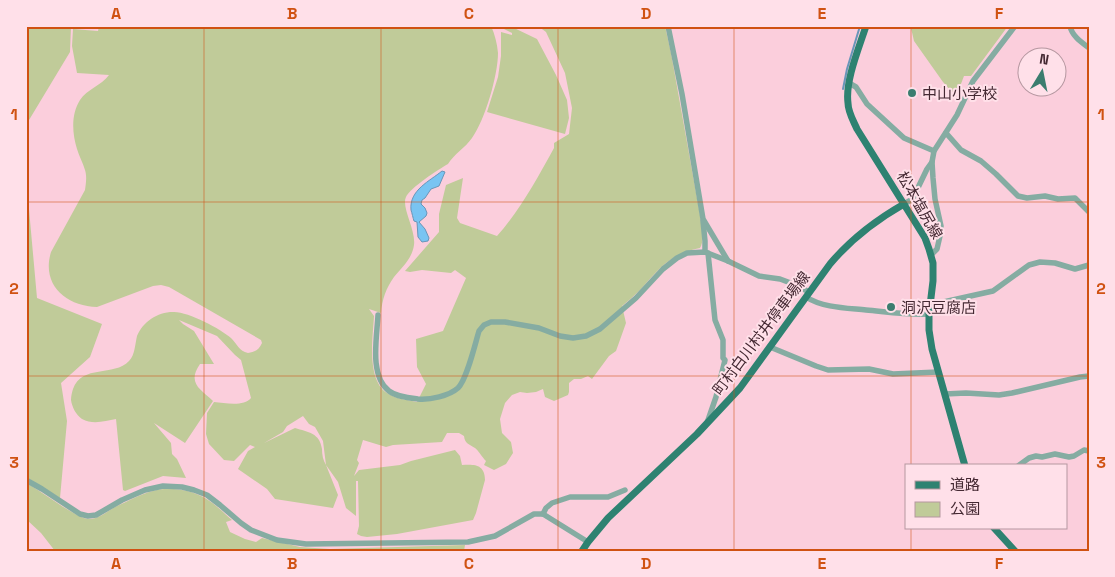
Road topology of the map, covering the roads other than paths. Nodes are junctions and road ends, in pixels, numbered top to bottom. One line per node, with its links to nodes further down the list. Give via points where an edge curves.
1 (668, 26): 12 (street)
2 (866, 26): 6 (main road, 松本塩尻線)
3 (1015, 26): 7 (street, via 973,80)
4 (1070, 26): 5 (street, via 1074,35)
5 (1089, 48)
6 (849, 83): 8 (street, via 904,138); 10 (main road, 松本塩尻線, via 848,103 857,129)
7 (946, 133): 8 (street); 11 (street, via 961,150 981,161 1018,196 1075,198)
8 (934, 151): 9 (street)
9 (932, 162): 10 (street, via 914,196); 14 (street, via 941,226 937,249)
10 (904, 204): 14 (main road, 松本塩尻線, via 925,238); 17 (main road, 町村白川村井停車場線, via 863,231 843,249)
11 (1089, 212)
12 (702, 219): 13 (street); 15 (street)
13 (706, 252): 15 (street); 20 (street, via 687,253 677,258 600,329 586,336 560,336 505,322 484,325 458,388 431,399 397,395 380,381 376,364); 25 (street, via 725,360)
14 (931, 255): 18 (main road, 松本塩尻線)
15 (728, 260): 17 (street, via 759,276 796,285)
16 (1089, 265): 18 (street, via 1076,268 1040,262 1029,265 993,291)
17 (808, 294): 19 (street, via 819,303 845,308 906,315); 21 (main road, 町村白川村井停車場線)
18 (930, 305): 19 (main road, 松本塩尻線)
19 (929, 314): 22 (main road, 松本塩尻線)
20 (378, 315)
21 (770, 347): 22 (street, via 828,370 869,369 894,374); 25 (main road, 町村白川村井停車場線, via 740,388)
22 (938, 372): 24 (main road, 松本塩尻線)
23 (1089, 376): 24 (street, via 1012,393)
24 (945, 394): 27 (main road, 松本塩尻線)
25 (707, 423): 33 (main road, 町村白川村井停車場線, via 608,518)
26 (1089, 452): 28 (street, via 1084,450 1069,457 1055,454 1036,456)
27 (964, 464)
28 (1021, 464)
29 (26, 480): 31 (street, via 88,516 145,490 163,486 182,487 207,495 251,530 277,540 306,544 468,542 495,536 534,514)
30 (625, 490): 31 (street, via 608,497 570,497 552,503)
31 (543, 514): 33 (street)
32 (996, 530): 35 (main road)
33 (588, 542): 34 (main road, 町村白川村井停車場線)
34 (582, 551)
35 (1015, 551)

